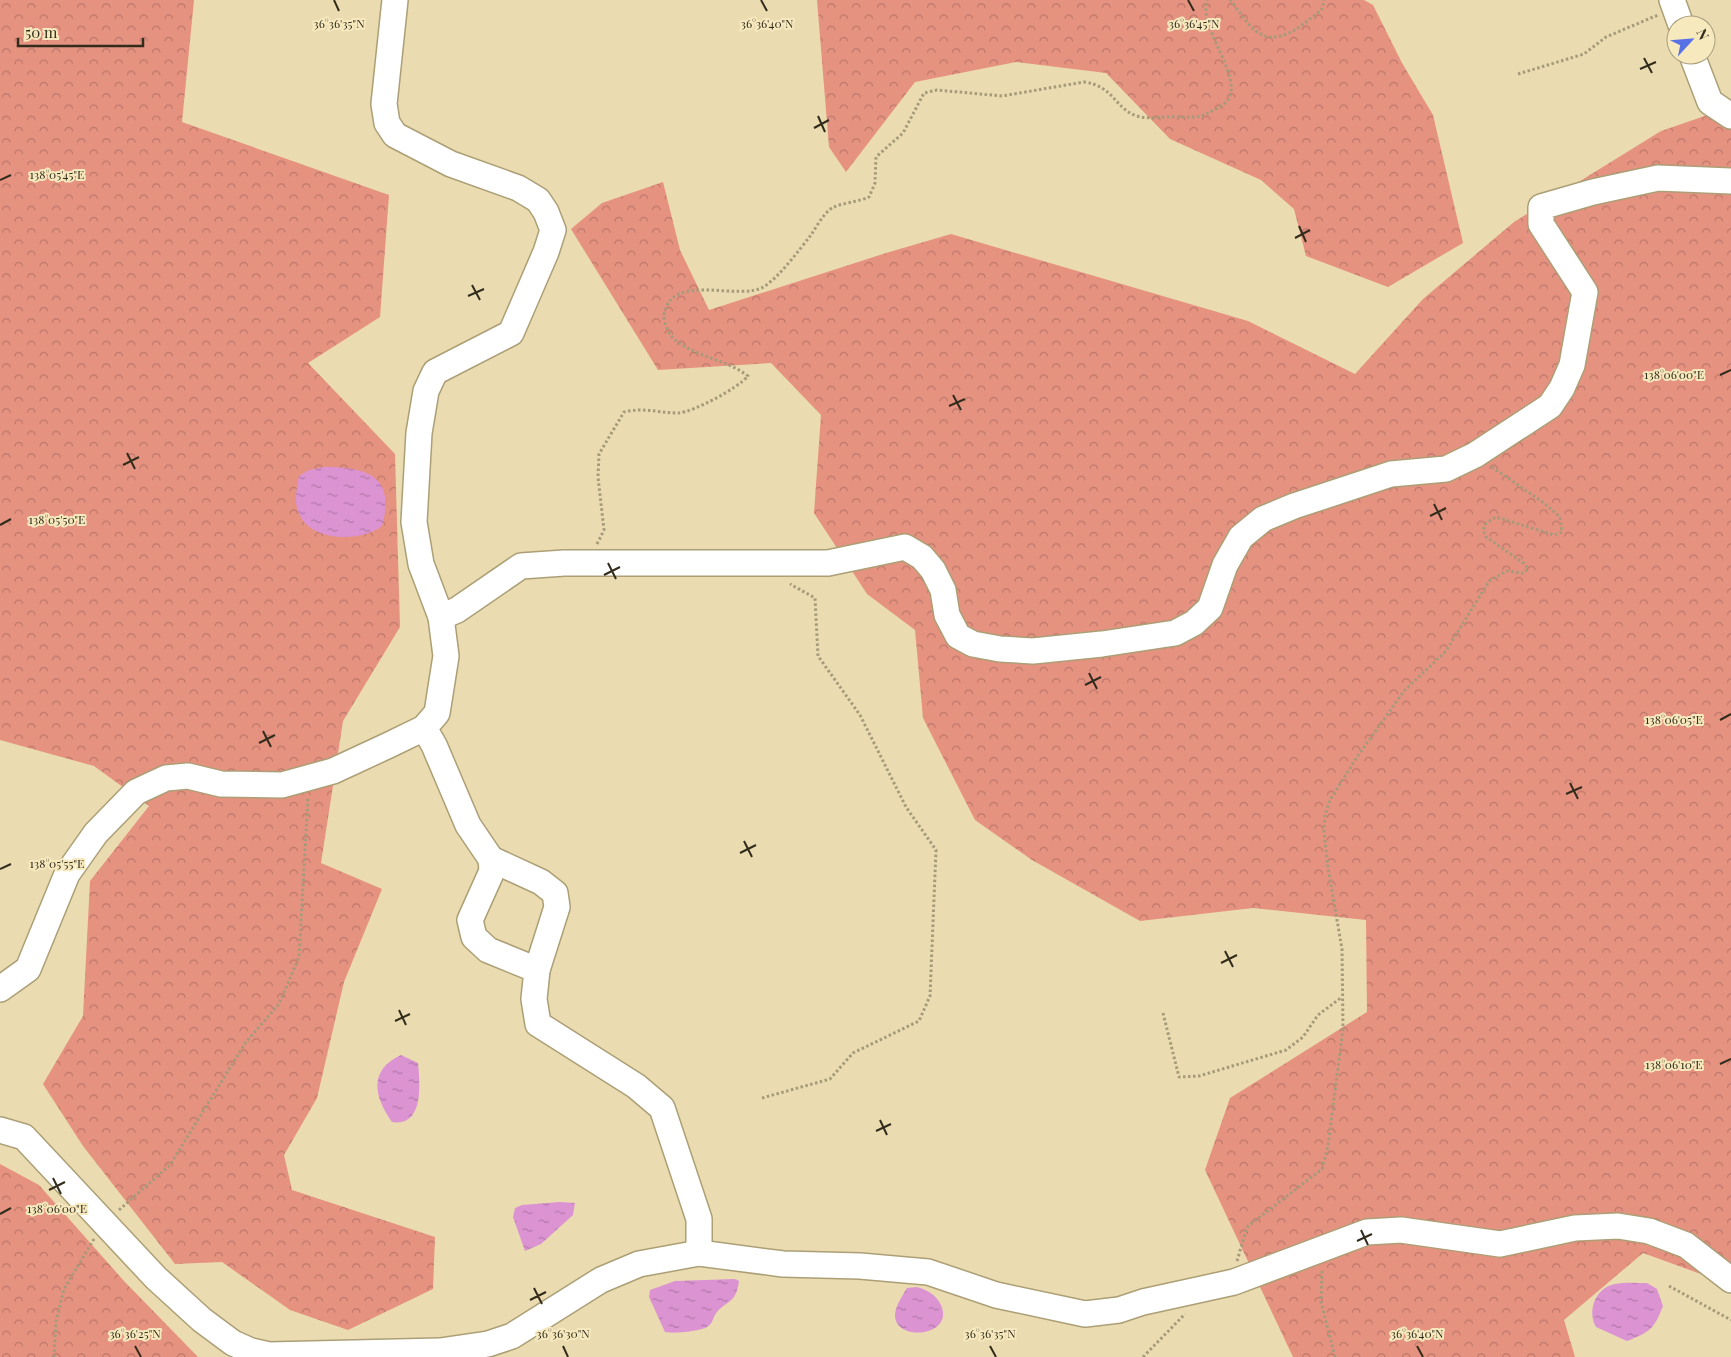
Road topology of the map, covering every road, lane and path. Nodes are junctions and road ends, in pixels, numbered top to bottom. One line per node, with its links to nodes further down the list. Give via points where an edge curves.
1 (395, 0): 13 (street, via 384,104 386,123 394,135 451,164 518,188 538,200 552,230 546,252 511,333 436,372 426,391 419,433 414,522 421,564)
2 (1207, 0): 11 (path, via 1204,8 1229,75 1231,95 1226,103 1202,117 1136,116 1109,91 1084,82 1002,96 937,90 924,93 903,133 876,157 875,183 869,197 833,208 800,250 764,287 682,291 668,302 664,317 671,337 685,348 739,369 748,376 742,384 687,412 638,409 624,412 599,454 598,477 604,530)
3 (1230, 0): 4 (path, via 1258,33 1272,38 1305,23 1322,10)
4 (1324, 0)
5 (1675, 11): 7 (path, via 1606,37 1584,54)
6 (1696, 65): 8 (street, via 1710,102)
7 (1518, 74)
8 (1731, 116)
9 (1731, 180): 10 (street, via 1658,178 1541,207 1541,224 1586,292 1572,365 1550,406)
10 (1475, 455): 12 (street, via 1446,469 1391,474 1263,519 1241,537 1225,565 1210,608 1194,623 1175,633 1032,651 1000,649 973,644 958,636 947,615 943,590 933,570 922,557 905,548 828,563); 19 (path, via 1544,502 1560,517 1562,532 1554,535 1496,517 1486,522 1483,530 1486,537 1528,569 1523,573 1507,571 1490,581 1446,651 1404,691 1330,800 1324,831 1342,948)
11 (584, 563): 12 (street); 13 (street, via 520,566)
12 (757, 564): 21 (path, via 815,598 818,656 860,716 906,807 936,850 930,996 919,1021 853,1053 830,1080)
13 (441, 618): 14 (street, via 446,656 436,713)
14 (424, 728): 15 (street, via 332,771); 16 (street, via 468,825)
15 (309, 777): 18 (street, via 282,785 221,784 188,776 166,778 136,792 96,833 67,874 28,969); 23 (path, via 299,957 279,1004 246,1042 170,1165)
16 (491, 859): 17 (street, via 555,892 557,907); 17 (street, via 492,872 470,920 474,937 488,950)
17 (537, 970): 25 (street, via 534,999 538,1024 636,1086 662,1108 699,1219)
18 (0, 989)
19 (1343, 997): 20 (path, via 1318,1015 1303,1037 1286,1050 1199,1076 1179,1077); 27 (path, via 1334,1116 1322,1169 1247,1227)
20 (1163, 1013)
21 (762, 1098)
22 (0, 1130): 23 (street, via 24,1137)
23 (103, 1223): 25 (street, via 202,1320 233,1343 269,1355 440,1352 488,1344 512,1336 601,1280 639,1264); 30 (path, via 64,1289 56,1321)
24 (1326, 1248): 26 (street, via 1367,1232 1401,1230 1500,1244 1575,1228 1618,1226 1649,1231 1686,1245); 27 (street); 32 (path, via 1321,1302)
25 (699, 1253): 27 (street, via 783,1264 928,1272 996,1295 1085,1314 1119,1310)
26 (1731, 1280)
27 (1223, 1284): 31 (path)
28 (1669, 1286): 29 (path)
29 (1731, 1320)
30 (54, 1357)
31 (1143, 1357)
32 (1335, 1357)

